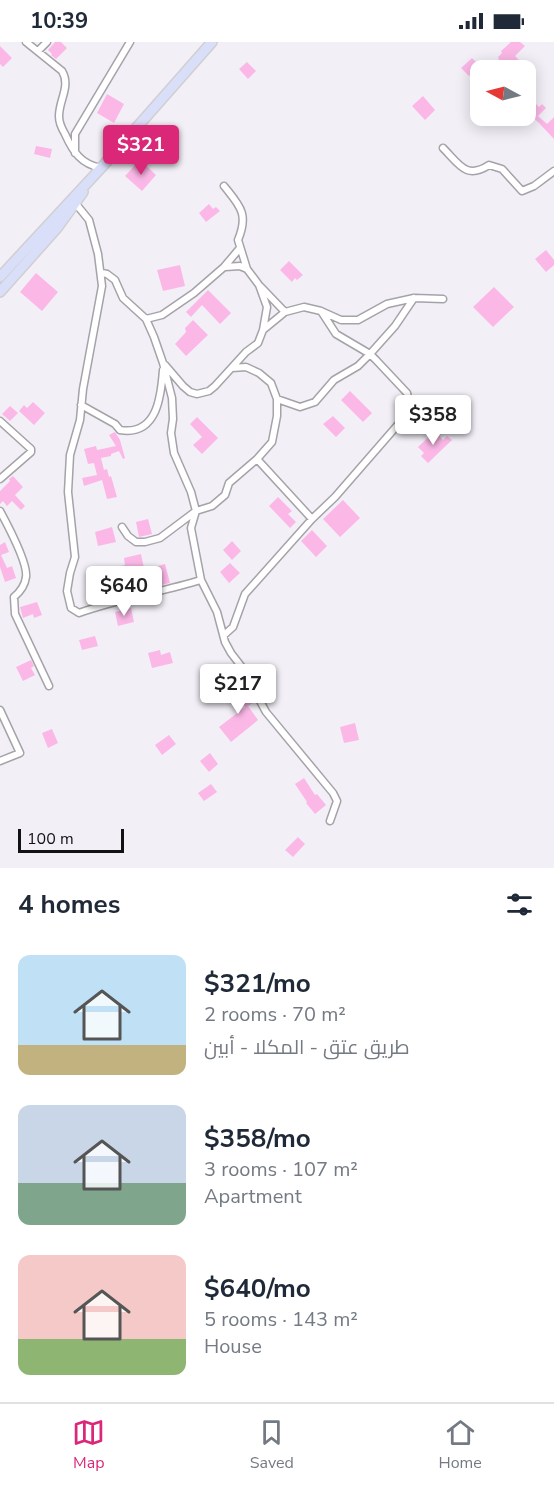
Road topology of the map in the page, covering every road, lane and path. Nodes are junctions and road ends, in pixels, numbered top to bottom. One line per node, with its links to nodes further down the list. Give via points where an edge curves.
1 (26, 42): 5 (street)
2 (47, 42): 5 (street)
3 (130, 42): 7 (street, via 75,134)
4 (212, 42): 8 (main road)
5 (38, 51): 7 (street, via 65,77 59,118)
6 (443, 148): 9 (street, via 465,170 473,172 489,165 502,169 522,191)
7 (75, 154): 8 (street)
8 (101, 168): 10 (main road)
9 (554, 171)
10 (90, 180): 12 (main road); 17 (main road)
11 (224, 186): 13 (street, via 238,203 244,219 238,240)
12 (76, 204): 16 (street, via 89,220); 19 (main road)
13 (240, 248): 14 (street); 15 (street)
14 (224, 267): 15 (street); 24 (street, via 162,315)
15 (247, 269): 18 (street)
16 (102, 273): 24 (street, via 115,280 123,298); 30 (street)
17 (0, 277)
18 (259, 285): 23 (street); 25 (street, via 267,307)
19 (0, 292)
20 (414, 298): 21 (street); 22 (street, via 387,304 358,320 341,320); 26 (street)
21 (443, 299)
22 (321, 311): 23 (street, via 304,307); 26 (street, via 336,334)
23 (285, 312): 25 (street)
24 (146, 319): 27 (street)
25 (263, 330): 28 (street, via 258,343)
26 (370, 354): 29 (street, via 334,380 315,402 300,407); 36 (street, via 407,393 409,403 402,420)
27 (163, 363): 28 (street, via 183,386 198,394 209,391); 30 (street, via 161,393 153,418 142,427 130,432 120,430); 34 (street, via 172,398 174,453)
28 (232, 368): 29 (street, via 246,367 259,373 271,383)
29 (277, 399): 32 (street, via 272,442)
30 (81, 405): 38 (street, via 70,455 68,492 75,557 67,591 71,608 79,613)
31 (0, 421): 33 (street, via 31,449)
32 (257, 459): 34 (street, via 229,483 225,495 212,506); 36 (street)
33 (0, 479)
34 (196, 511): 37 (street, via 160,538 145,542 136,542); 38 (street, via 191,528)
35 (0, 512): 40 (street, via 27,576 14,597 15,614)
36 (312, 519): 39 (street, via 245,594 233,627)
37 (122, 527)
38 (201, 580): 39 (street)
39 (224, 635): 43 (street, via 266,712 333,793 337,801)
40 (49, 686)
41 (0, 710): 42 (street, via 20,753)
42 (0, 761)
43 (330, 821)

